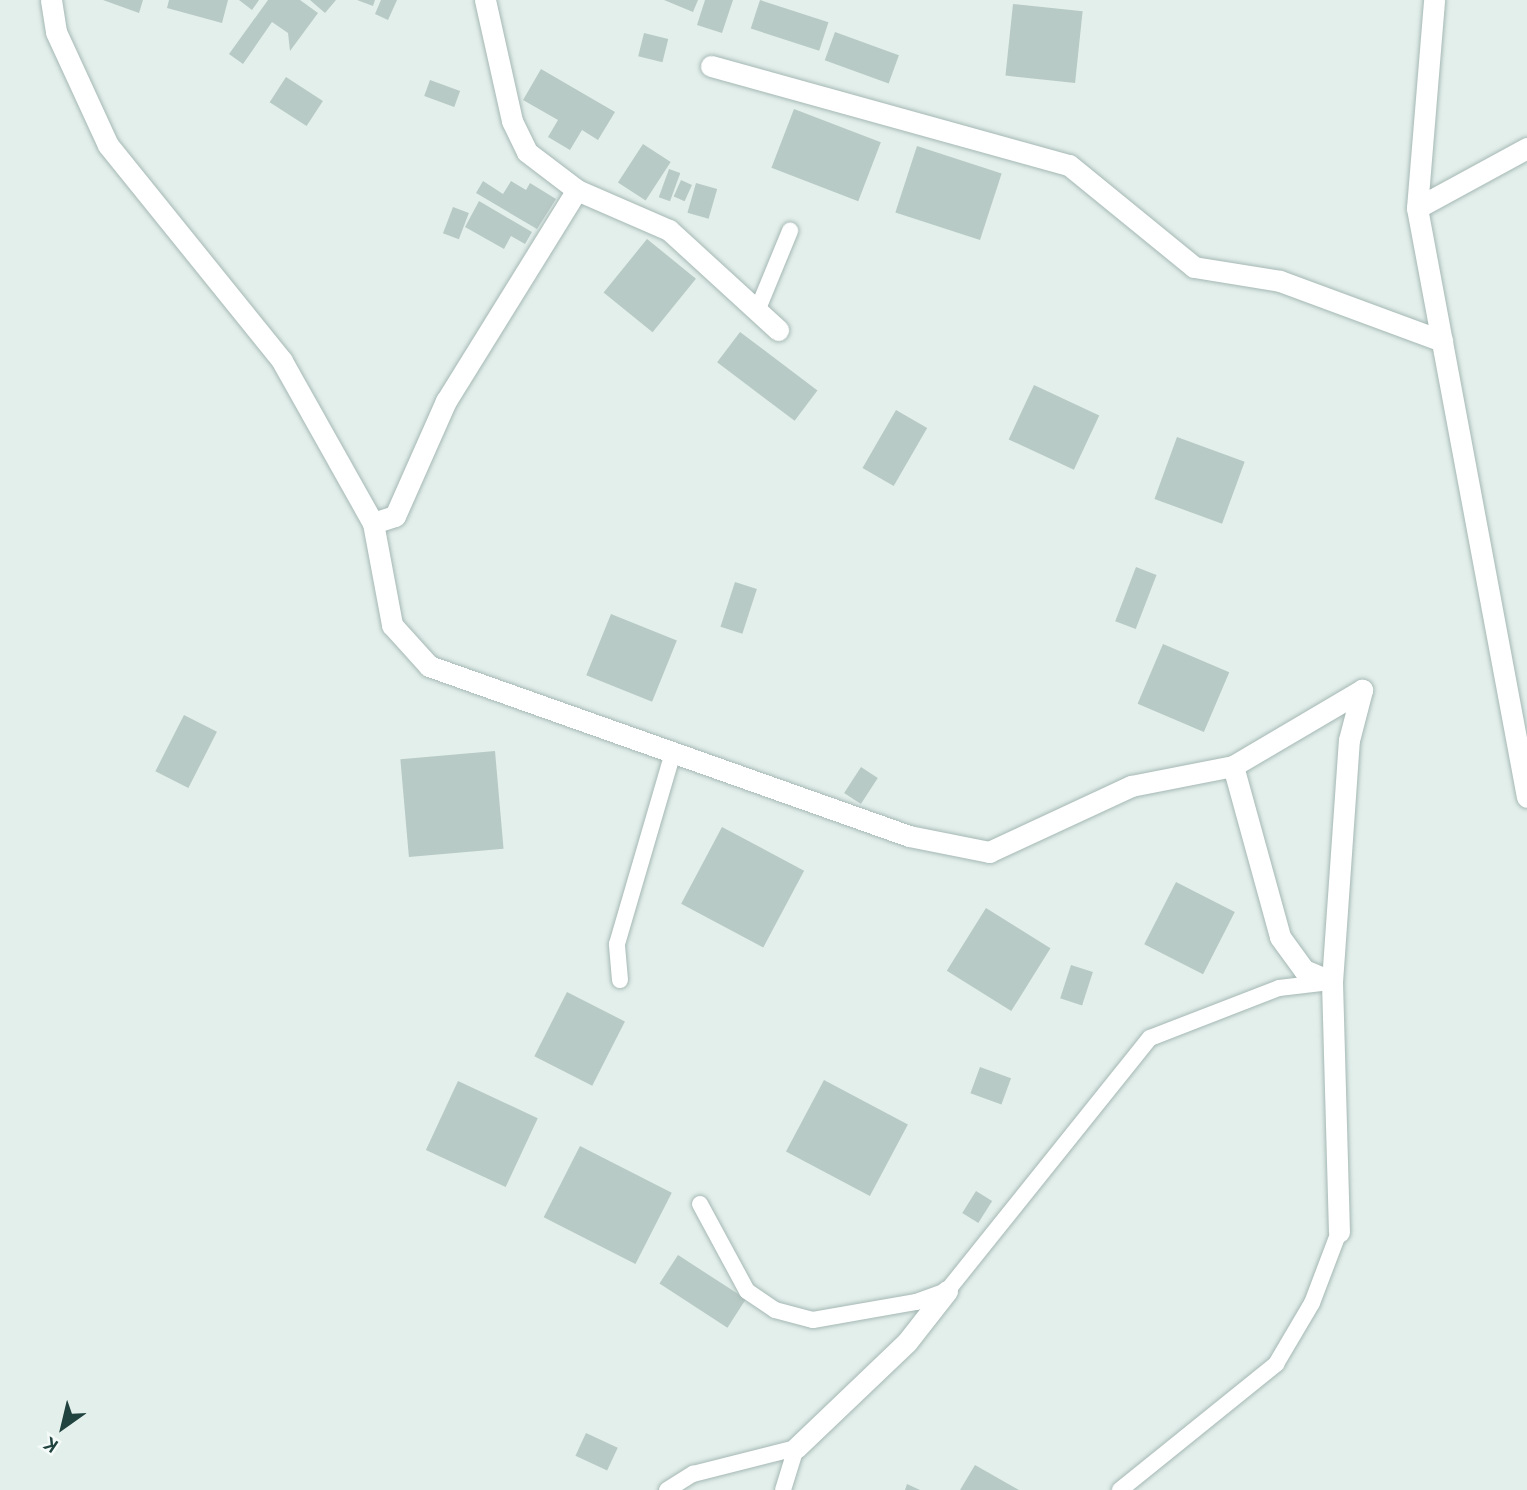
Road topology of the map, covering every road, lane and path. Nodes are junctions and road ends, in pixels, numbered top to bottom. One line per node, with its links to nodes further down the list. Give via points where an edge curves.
1 (51, 0): 12 (street, via 56,32 108,145 282,361)
2 (485, 0): 6 (street, via 512,121 527,152)
3 (1434, 0): 7 (street)
4 (711, 66): 11 (street, via 1069,164 1194,267 1280,281)
5 (1527, 148): 7 (street)
6 (577, 190): 9 (street, via 669,230); 12 (street, via 446,401 395,516)
7 (1417, 208): 11 (street)
8 (790, 231): 9 (lane)
9 (757, 311): 10 (street)
10 (778, 330)
11 (1442, 341): 15 (street)
12 (373, 523): 13 (street, via 392,625 429,666)
13 (673, 752): 14 (street, via 909,835 989,852 1131,786); 16 (lane, via 617,944)
14 (1233, 766): 17 (street, via 1280,937 1304,970); 17 (street, via 1362,690 1349,740)
15 (1527, 797)
16 (620, 981)
17 (1332, 982): 19 (street); 20 (lane, via 1279,988 1150,1038)
18 (700, 1204): 20 (lane, via 747,1292 775,1310 813,1320 850,1318)
19 (1339, 1232): 24 (lane, via 1312,1303 1276,1364)
20 (947, 1290): 21 (street, via 907,1342)
21 (796, 1448): 22 (lane, via 693,1474); 23 (lane)
22 (667, 1490)
23 (783, 1490)
24 (1120, 1490)

